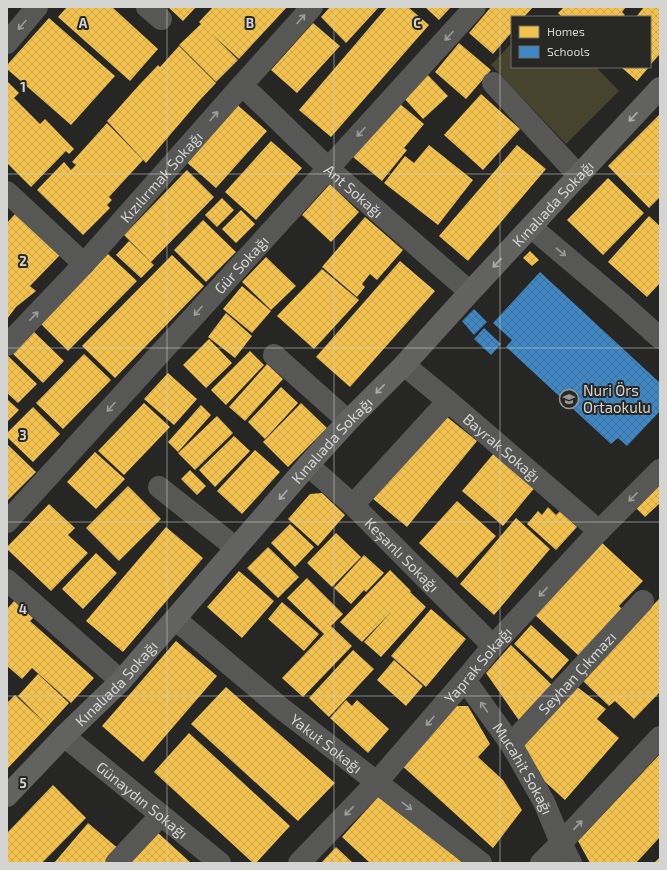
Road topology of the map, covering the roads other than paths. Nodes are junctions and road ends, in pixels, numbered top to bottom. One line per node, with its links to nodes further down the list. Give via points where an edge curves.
1 (37, 7): 4 (street, one-way to 4)
2 (312, 7): 6 (street, Kızılırmak Sokağı, one-way to 2)
3 (475, 7): 8 (street, Gür Sokağı, one-way to 8)
4 (7, 43)
5 (493, 83): 9 (street)
6 (242, 85): 8 (street, Ant Sokağı); 12 (street, Kızılırmak Sokağı, one-way to 6)
7 (660, 88): 9 (street, Kınalıada Sokağı, one-way to 9)
8 (328, 168): 13 (street, Ant Sokağı); 24 (street, Gür Sokağı, one-way to 24)
9 (579, 176): 11 (street, Kınalıada Sokağı)
10 (7, 192): 12 (street)
11 (531, 227): 13 (street, Kınalıada Sokağı, one-way to 13); 14 (street, one-way to 14, via 621,302)
12 (84, 264): 15 (street, Kızılırmak Sokağı, one-way to 12)
13 (470, 292): 17 (street, Kınalıada Sokağı)
14 (656, 326)
15 (7, 345)
16 (274, 355): 19 (street)
17 (404, 365): 18 (street, Bayrak Sokağı); 19 (street, Kınalıada Sokağı, one-way to 19)
18 (448, 401): 23 (street); 25 (street, Bayrak Sokağı)
19 (348, 422): 20 (street, Kınalıada Sokağı)
20 (308, 465): 23 (street, Keşanlı Sokağı); 26 (street, Kınalıada Sokağı, one-way to 26)
21 (660, 470): 25 (street, Yaprak Sokağı, one-way to 25)
22 (159, 487): 26 (street)
23 (353, 505): 30 (street, Keşanlı Sokağı)
24 (7, 522)
25 (599, 531): 30 (street, Yaprak Sokağı, one-way to 30)
26 (236, 548): 29 (street, Kınalıada Sokağı)
27 (7, 580): 32 (street)
28 (642, 602): 35 (street, Seyhan Çıkmazı)
29 (175, 619): 32 (street, Kınalıada Sokağı); 36 (street, Yakut Sokağı)
30 (493, 646): 31 (street, Yaprak Sokağı)
31 (465, 680): 35 (street, Mucahit Sokağı, one-way to 31); 36 (street, Yaprak Sokağı, one-way to 36)
32 (121, 681): 33 (street, Kınalıada Sokağı)
33 (64, 736): 37 (street, Kınalıada Sokağı); 38 (street, Günaydın Sokağı)
34 (660, 737): 39 (street, one-way to 34)
35 (511, 744): 39 (street, Mucahit Sokağı, via 544,802)
36 (376, 783): 42 (street, Yaprak Sokağı, one-way to 42); 43 (street, Yakut Sokağı, one-way to 43)
37 (7, 796)
38 (161, 815): 40 (street); 41 (street, Günaydın Sokağı)
39 (561, 842): 44 (street); 45 (street, Mucahit Sokağı)
40 (116, 863)
41 (220, 863)
42 (299, 863)
43 (481, 863)
44 (541, 863)
45 (571, 863)

